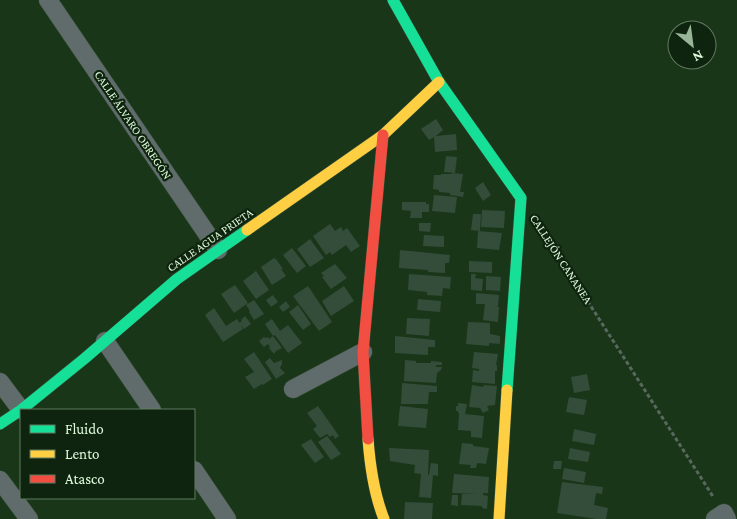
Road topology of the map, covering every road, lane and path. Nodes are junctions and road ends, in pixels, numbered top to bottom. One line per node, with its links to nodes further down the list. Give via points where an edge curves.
1 (48, 0): 6 (street, CALLE ÁLVARO OBREGÓN)
2 (393, 0): 3 (street)
3 (439, 82): 4 (street, CALLE AGUA PRIETA); 5 (street)
4 (383, 135): 6 (street, CALLE AGUA PRIETA); 8 (street)
5 (521, 198): 18 (path, CALLEJÓN CANANEA); 22 (street)
6 (218, 250): 7 (street, CALLE AGUA PRIETA, via 177,279)
7 (105, 341): 12 (street, CALLE AGUA PRIETA); 13 (street)
8 (362, 352): 10 (street); 21 (street, via 369,453 378,504)
9 (0, 382): 11 (street)
10 (293, 390)
11 (20, 409)
12 (22, 409)
13 (151, 409)
14 (20, 411): 15 (street, CALLE AGUA PRIETA)
15 (0, 424)
16 (195, 471): 20 (street)
17 (0, 480): 19 (street)
18 (722, 517)
19 (29, 519)
20 (227, 519)
21 (384, 519)
22 (500, 519)

